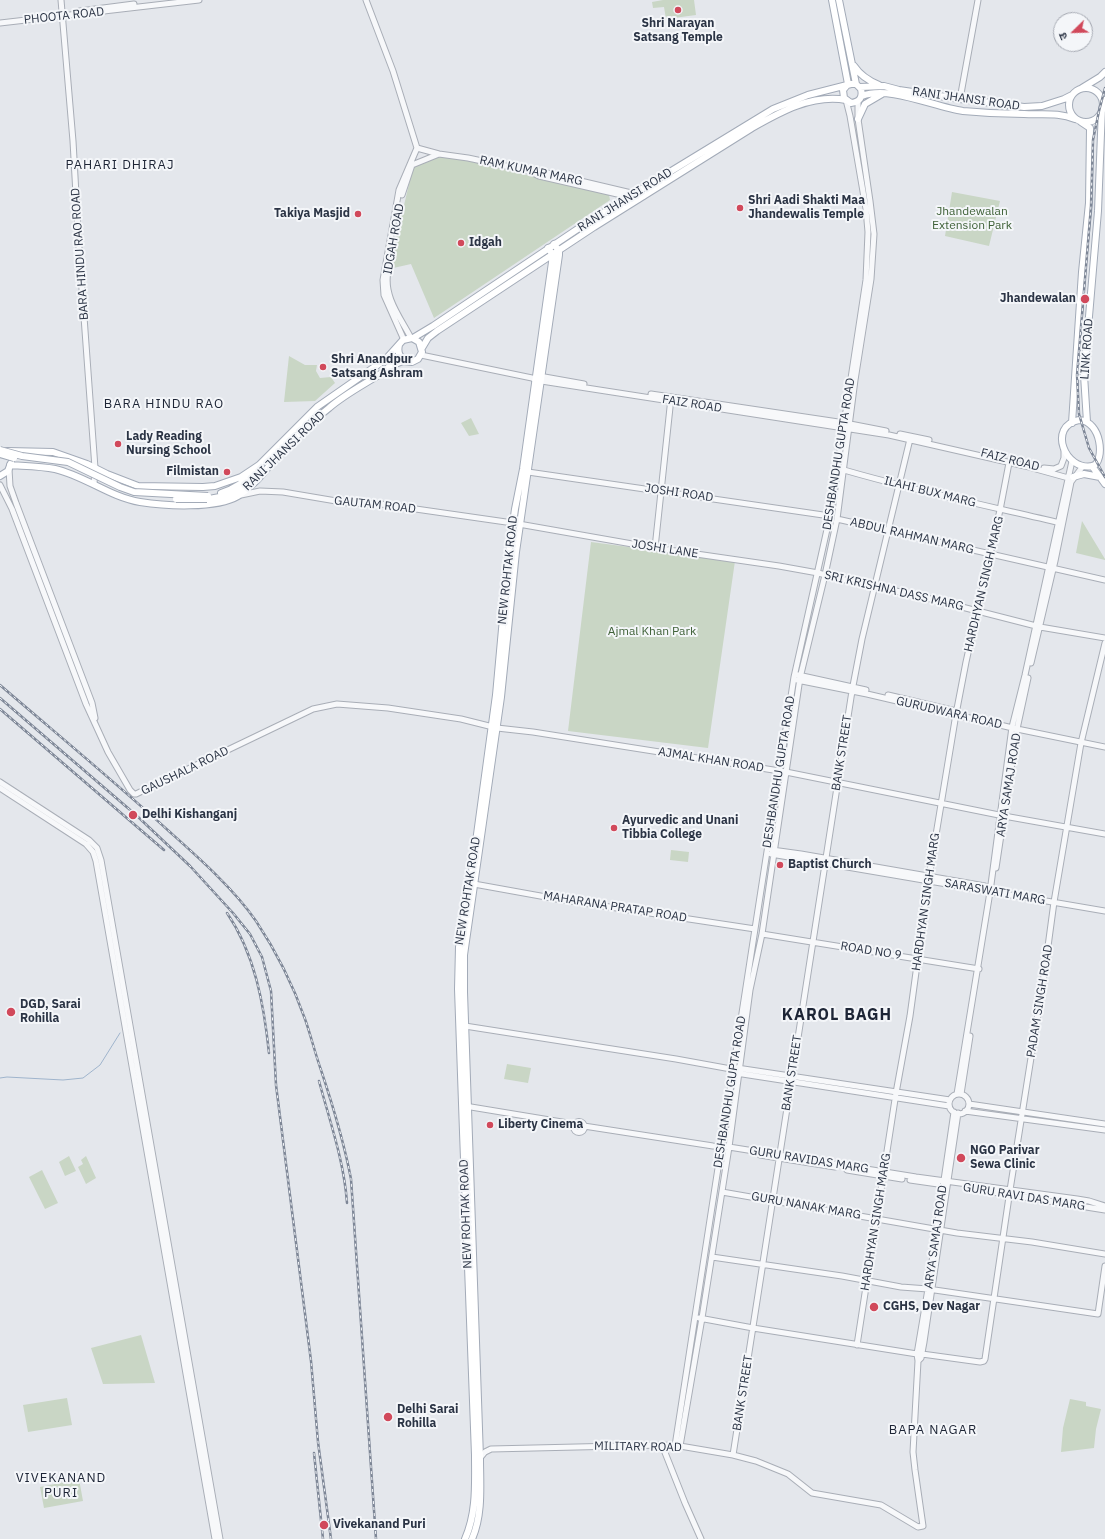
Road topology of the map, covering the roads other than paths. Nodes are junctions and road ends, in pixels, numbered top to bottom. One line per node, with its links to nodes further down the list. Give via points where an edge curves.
1 (61, 0): 8 (street, BARA HINDU RAO ROAD)
2 (169, 0): 8 (street, PHOOTA ROAD)
3 (199, 0): 8 (street, PHOOTA ROAD)
4 (366, 0): 26 (street)
5 (832, 0): 13 (main road)
6 (839, 0): 11 (main road)
7 (978, 0): 20 (street)
8 (62, 15): 9 (street, PHOOTA ROAD); 10 (street, PHOOTA ROAD); 61 (street, BARA HINDU RAO ROAD)
9 (0, 20)
10 (0, 24)
11 (852, 63): 14 (main road); 15 (main road, via 866,78)
12 (1105, 72): 16 (main road)
13 (848, 84): 14 (main road); 21 (main road, via 843,92); 29 (main road, RANI JHANSI ROAD, via 808,95 773,109)
14 (858, 86): 15 (main road, RANI JHANSI ROAD); 19 (main road, via 861,89)
15 (884, 86): 20 (main road, RANI JHANSI ROAD)
16 (1081, 89): 18 (main road); 23 (main road, via 1089,88 1096,92 1101,99)
17 (884, 94): 19 (main road, RANI JHANSI ROAD, via 870,93); 24 (main road, via 874,97 865,104); 25 (main road, RANI JHANSI ROAD, via 898,95 962,111 1065,114)
18 (1072, 95): 20 (main road, RANI JHANSI ROAD, via 1042,106 1024,107); 25 (main road, via 1069,110)
19 (860, 99): 21 (main road, via 852,103); 24 (street, DESHBANDHU GUPTA ROAD)
20 (960, 99)
21 (846, 100): 30 (main road, RANI JHANSI ROAD, via 826,98 777,114); 31 (street, DESHBANDHU GUPTA ROAD)
22 (1105, 100): 23 (main road)
23 (1102, 108): 25 (main road, via 1095,119 1088,122); 45 (main road, LINK ROAD, via 1098,211 1084,375)
24 (858, 120): 31 (street, DESHBANDHU GUPTA ROAD)
25 (1078, 120): 46 (main road, LINK ROAD, via 1090,128 1089,203)
26 (417, 149): 27 (street, RAM KUMAR MARG); 28 (street)
27 (439, 154): 28 (street); 29 (street, RAM KUMAR MARG, via 534,170)
28 (412, 163): 36 (street, via 398,198 382,286 384,295)
29 (632, 195): 30 (street, RAM KUMAR MARG); 32 (main road, RANI JHANSI ROAD)
30 (642, 197): 33 (main road, RANI JHANSI ROAD)
31 (868, 201): 35 (street, DESHBANDHU GUPTA ROAD, via 874,234)
32 (551, 246): 33 (main road); 34 (main road); 36 (main road, RANI JHANSI ROAD, via 433,326)
33 (559, 251): 34 (main road, RANI JHANSI ROAD); 41 (main road, NEW ROHTAK ROAD)
34 (553, 255): 38 (main road, RANI JHANSI ROAD, via 437,331 428,338); 41 (main road, NEW ROHTAK ROAD)
35 (868, 280): 43 (street, DESHBANDHU GUPTA ROAD); 47 (street, DESHBANDHU GUPTA ROAD)
36 (409, 339): 37 (main road); 38 (main road, via 418,341)
37 (399, 345): 40 (main road, via 400,355); 57 (main road, RANI JHANSI ROAD, via 386,359 317,408)
38 (422, 348): 39 (main road)
39 (421, 355): 40 (main road, via 414,361); 41 (street)
40 (408, 361): 53 (main road, RANI JHANSI ROAD, via 390,366 329,407)
41 (537, 378): 42 (street); 63 (main road, NEW ROHTAK ROAD); 77 (main road, NEW ROHTAK ROAD)
42 (671, 399): 44 (street); 47 (street, FAIZ ROAD); 71 (street)
43 (847, 411): 44 (street); 47 (street, DESHBANDHU GUPTA ROAD)
44 (831, 421): 47 (street)
45 (1087, 422): 46 (main road, via 1079,420); 48 (main road)
46 (1072, 423): 51 (main road, via 1062,434)
47 (848, 427): 49 (street); 51 (street, FAIZ ROAD, via 914,437 1048,469 1059,468 1064,458); 62 (street, DESHBANDHU GUPTA ROAD); 75 (street, DESHBANDHU GUPTA ROAD)
48 (1102, 432): 50 (main road)
49 (910, 440): 56 (street); 70 (street, BANK STREET)
50 (1105, 447): 55 (main road)
51 (1064, 450): 54 (main road)
52 (1, 451): 60 (main road, via 10,458); 61 (main road, RANI JHANSI ROAD, via 53,452); 73 (main road, bridge, via 21,460 67,466 132,496 191,500)
53 (273, 460): 72 (main road, RANI JHANSI ROAD, via 269,468); 73 (main road, via 245,487 225,496)
54 (1072, 461): 58 (main road); 65 (street)
55 (1104, 461): 59 (main road)
56 (1009, 462): 65 (street); 74 (street, HARDHYAN SINGH MARG)
57 (259, 465): 61 (main road, RANI JHANSI ROAD, via 227,483 203,487 138,486); 73 (main road, via 250,477)
58 (1083, 466): 59 (main road); 65 (street)
59 (1092, 466): 66 (main road)
60 (10, 467): 64 (main road); 67 (main road, RANI JHANSI ROAD, via 55,469); 96 (street, via 12,493 92,703)
61 (95, 468): 67 (street, BARA HINDU RAO ROAD)
62 (844, 470): 70 (street, ILAHI BUX MARG); 76 (street, DESHBANDHU GUPTA ROAD)
63 (528, 472): 71 (street, JOSHI ROAD); 79 (main road, NEW ROHTAK ROAD)
64 (0, 476)
65 (1070, 477): 66 (main road, via 1084,474); 78 (street)
66 (1100, 477): 68 (main road)
67 (94, 484): 72 (main road, RANI JHANSI ROAD, via 126,499 168,505 203,505)
68 (1105, 484)
69 (0, 485): 96 (street, GAUSHALA ROAD, via 12,509 86,704)
70 (898, 486): 74 (street, ILAHI BUX MARG); 80 (street, BANK STREET)
71 (662, 491): 75 (street, JOSHI ROAD); 81 (street)
72 (238, 496): 77 (street, GAUTAM ROAD, via 260,491 283,492 348,503 381,504)
73 (208, 498)
74 (1000, 510): 78 (street, ILAHI BUX MARG); 82 (street, HARDHYAN SINGH MARG)
75 (830, 516): 84 (street, DESHBANDHU GUPTA ROAD)
76 (837, 519): 80 (street, ABDUL RAHMAN MARG); 85 (street, DESHBANDHU GUPTA ROAD)
77 (513, 523): 79 (street, JOSHI LANE); 98 (main road, NEW ROHTAK ROAD)
78 (1061, 523): 83 (street, ARYA SAMAJ ROAD)
79 (520, 525): 81 (street, JOSHI LANE); 98 (main road, NEW ROHTAK ROAD)
80 (888, 530): 82 (street, ABDUL RAHMAN MARG); 87 (street, BANK STREET)
81 (655, 548): 84 (street, JOSHI LANE)
82 (990, 555): 83 (street, ABDUL RAHMAN MARG); 88 (street, HARDHYAN SINGH MARG)
83 (1051, 569): 86 (street, ABDUL RAHMAN MARG); 89 (street, ARYA SAMAJ ROAD)
84 (818, 573): 85 (street, SRI KRISHNA DASS MARG); 92 (street, DESHBANDHU GUPTA ROAD)
85 (825, 575): 87 (street, SRI KRISHNA DASS MARG); 93 (street, DESHBANDHU GUPTA ROAD)
86 (1105, 580)
87 (875, 586): 88 (street, SRI KRISHNA DASS MARG); 94 (street, BANK STREET)
88 (978, 610): 89 (street, SRI KRISHNA DASS MARG); 95 (street, HARDHYAN SINGH MARG)
89 (1038, 626): 90 (street, SRI KRISHNA DASS MARG); 97 (street, ARYA SAMAJ ROAD)
90 (1105, 638)
91 (1105, 643): 99 (street, PADAM SINGH ROAD)
92 (794, 677): 93 (street, GURUDWARA ROAD); 102 (street, DESHBANDHU GUPTA ROAD)
93 (801, 678): 94 (street, GURUDWARA ROAD); 103 (street, DESHBANDHU GUPTA ROAD)
94 (852, 689): 95 (street, GURUDWARA ROAD); 105 (street, BANK STREET)
95 (956, 713): 97 (street, GURUDWARA ROAD); 107 (street, HARDHYAN SINGH MARG)
96 (95, 721): 98 (street, GAUSHALA ROAD, via 114,763 134,794 321,706 337,704 388,708 461,719)
97 (1015, 726): 99 (street, GURUDWARA ROAD); 108 (street, ARYA SAMAJ ROAD)
98 (494, 727): 102 (street, AJMAL KHAN ROAD); 115 (main road, NEW ROHTAK ROAD); 132 (main road, NEW ROHTAK ROAD, via 459,947 458,995)
99 (1081, 741): 100 (street, GURUDWARA ROAD); 101 (street, GURUDWARA ROAD); 109 (street, PADAM SINGH ROAD)
100 (1105, 744)
101 (1105, 747)
102 (779, 771): 103 (street, AJMAL KHAN ROAD); 111 (street, DESHBANDHU GUPTA ROAD)
103 (786, 772): 105 (street, AJMAL KHAN ROAD); 112 (street, DESHBANDHU GUPTA ROAD)
104 (0, 782): 172 (street, via 89,840 97,848 101,860)
105 (838, 782): 107 (street, AJMAL KHAN ROAD); 113 (street, BANK STREET)
106 (0, 788): 171 (street, via 86,844 96,861)
107 (941, 804): 108 (street, AJMAL KHAN ROAD); 114 (street, HARDHYAN SINGH MARG)
108 (1002, 816): 109 (street, AJMAL KHAN ROAD); 117 (street, ARYA SAMAJ ROAD)
109 (1067, 828): 110 (street, AJMAL KHAN ROAD); 118 (street, PADAM SINGH ROAD)
110 (1105, 834)
111 (767, 851): 112 (street, SARASWATI MARG); 120 (street, DESHBANDHU GUPTA ROAD)
112 (774, 852): 113 (street, SARASWATI MARG); 121 (street, DESHBANDHU GUPTA ROAD)
113 (826, 860): 114 (street, SARASWATI MARG); 122 (street, BANK STREET)
114 (929, 879): 116 (street, SARASWATI MARG); 117 (street, SARASWATI MARG); 123 (street, HARDHYAN SINGH MARG)
115 (474, 884): 120 (street, MAHARANA PRATAP ROAD); 125 (main road, NEW ROHTAK ROAD, via 464,955)
116 (985, 886)
117 (991, 892): 118 (street, SARASWATI MARG); 124 (street, ARYA SAMAJ ROAD)
118 (1054, 902): 119 (street, SARASWATI MARG); 134 (street, PADAM SINGH ROAD)
119 (1105, 911)
120 (755, 929): 126 (street, DESHBANDHU GUPTA ROAD)
121 (762, 934): 122 (street, ROAD NO 9); 126 (street, DESHBANDHU GUPTA ROAD)
122 (813, 942): 123 (street, ROAD NO 9); 127 (street, BANK STREET)
123 (917, 959): 124 (street, ROAD NO 9); 129 (street, HARDHYAN SINGH MARG, via 910,1016)
124 (978, 969): 128 (street, ARYA SAMAJ ROAD)
125 (465, 1026): 126 (street); 132 (main road, NEW ROHTAK ROAD)
126 (735, 1070): 127 (street); 141 (street, DESHBANDHU GUPTA ROAD); 142 (street, DESHBANDHU GUPTA ROAD)
127 (792, 1079): 129 (street); 143 (street, BANK STREET)
128 (959, 1094): 130 (street, via 953,1096); 131 (street, via 966,1098)
129 (895, 1095): 130 (street); 144 (street, HARDHYAN SINGH MARG)
130 (950, 1103): 135 (street)
131 (969, 1104): 133 (street); 134 (street)
132 (465, 1106): 137 (street); 169 (main road, NEW ROHTAK ROAD); 173 (main road, NEW ROHTAK ROAD, via 475,1489 470,1528)
133 (965, 1111): 135 (street); 136 (street)
134 (1022, 1112): 136 (street, PADAM SINGH ROAD); 138 (street)
135 (956, 1113): 145 (street, ARYA SAMAJ ROAD)
136 (1021, 1118): 140 (street); 147 (street, PADAM SINGH ROAD)
137 (574, 1124): 139 (street, via 581,1122); 139 (street, via 577,1132 582,1131)
138 (1105, 1124)
139 (584, 1126): 141 (street, GURU RAVIDAS MARG)
140 (1105, 1130)
141 (721, 1148): 142 (street, GURU RAVIDAS MARG); 161 (street, DESHBANDHU GUPTA ROAD)
142 (729, 1148): 143 (street, GURU RAVIDAS MARG); 146 (street, DESHBANDHU GUPTA ROAD)
143 (779, 1157): 144 (street, GURU RAVIDAS MARG); 148 (street, BANK STREET)
144 (883, 1174): 145 (street, GURU RAVIDAS MARG); 151 (street, HARDHYAN SINGH MARG)
145 (946, 1183): 147 (street, GURU RAVI DAS MARG); 152 (street, ARYA SAMAJ ROAD)
146 (722, 1192): 148 (street, GURU NANAK MARG); 155 (street, DESHBANDHU GUPTA ROAD)
147 (1009, 1192): 149 (street, GURU RAVI DAS MARG, via 1089,1201); 150 (street, GURU RAVI DAS MARG); 153 (street, PADAM SINGH ROAD)
148 (773, 1201): 151 (street, GURU NANAK MARG); 156 (street, BANK STREET)
149 (1105, 1206)
150 (1105, 1210)
151 (876, 1218): 152 (street, GURU NANAK MARG); 158 (street, HARDHYAN SINGH MARG)
152 (939, 1229): 153 (street, GURU NANAK MARG); 159 (street, ARYA SAMAJ ROAD)
153 (1002, 1239): 154 (street, GURU NANAK MARG); 160 (street, PADAM SINGH ROAD)
154 (1105, 1254)
155 (712, 1257): 156 (street); 162 (street, DESHBANDHU GUPTA ROAD)
156 (763, 1264): 158 (street); 163 (street, BANK STREET)
157 (1105, 1266): 160 (street, via 1098,1314)
158 (866, 1281): 159 (street); 164 (street, HARDHYAN SINGH MARG)
159 (930, 1290): 160 (street); 165 (street, ARYA SAMAJ ROAD)
160 (993, 1299): 165 (street, PADAM SINGH ROAD, via 984,1361)
161 (696, 1318): 162 (street); 167 (street, DESHBANDHU GUPTA ROAD)
162 (702, 1318): 163 (street); 167 (street, DESHBANDHU GUPTA ROAD)
163 (753, 1328): 164 (street); 168 (street, BANK STREET)
164 (857, 1345): 165 (street)
165 (920, 1354): 170 (street, ARYA SAMAJ ROAD, via 913,1452)
166 (662, 1445): 167 (street, MILITARY ROAD); 169 (street, MILITARY ROAD, via 491,1449); 175 (street)
167 (678, 1446): 168 (street, MILITARY ROAD)
168 (733, 1455): 170 (street, MILITARY ROAD, via 788,1474 812,1493 881,1505 918,1527)
169 (480, 1458): 174 (main road, NEW ROHTAK ROAD, via 479,1513)
170 (924, 1524)
171 (215, 1539)
172 (220, 1539)
173 (465, 1539)
174 (472, 1539)
175 (701, 1539)

